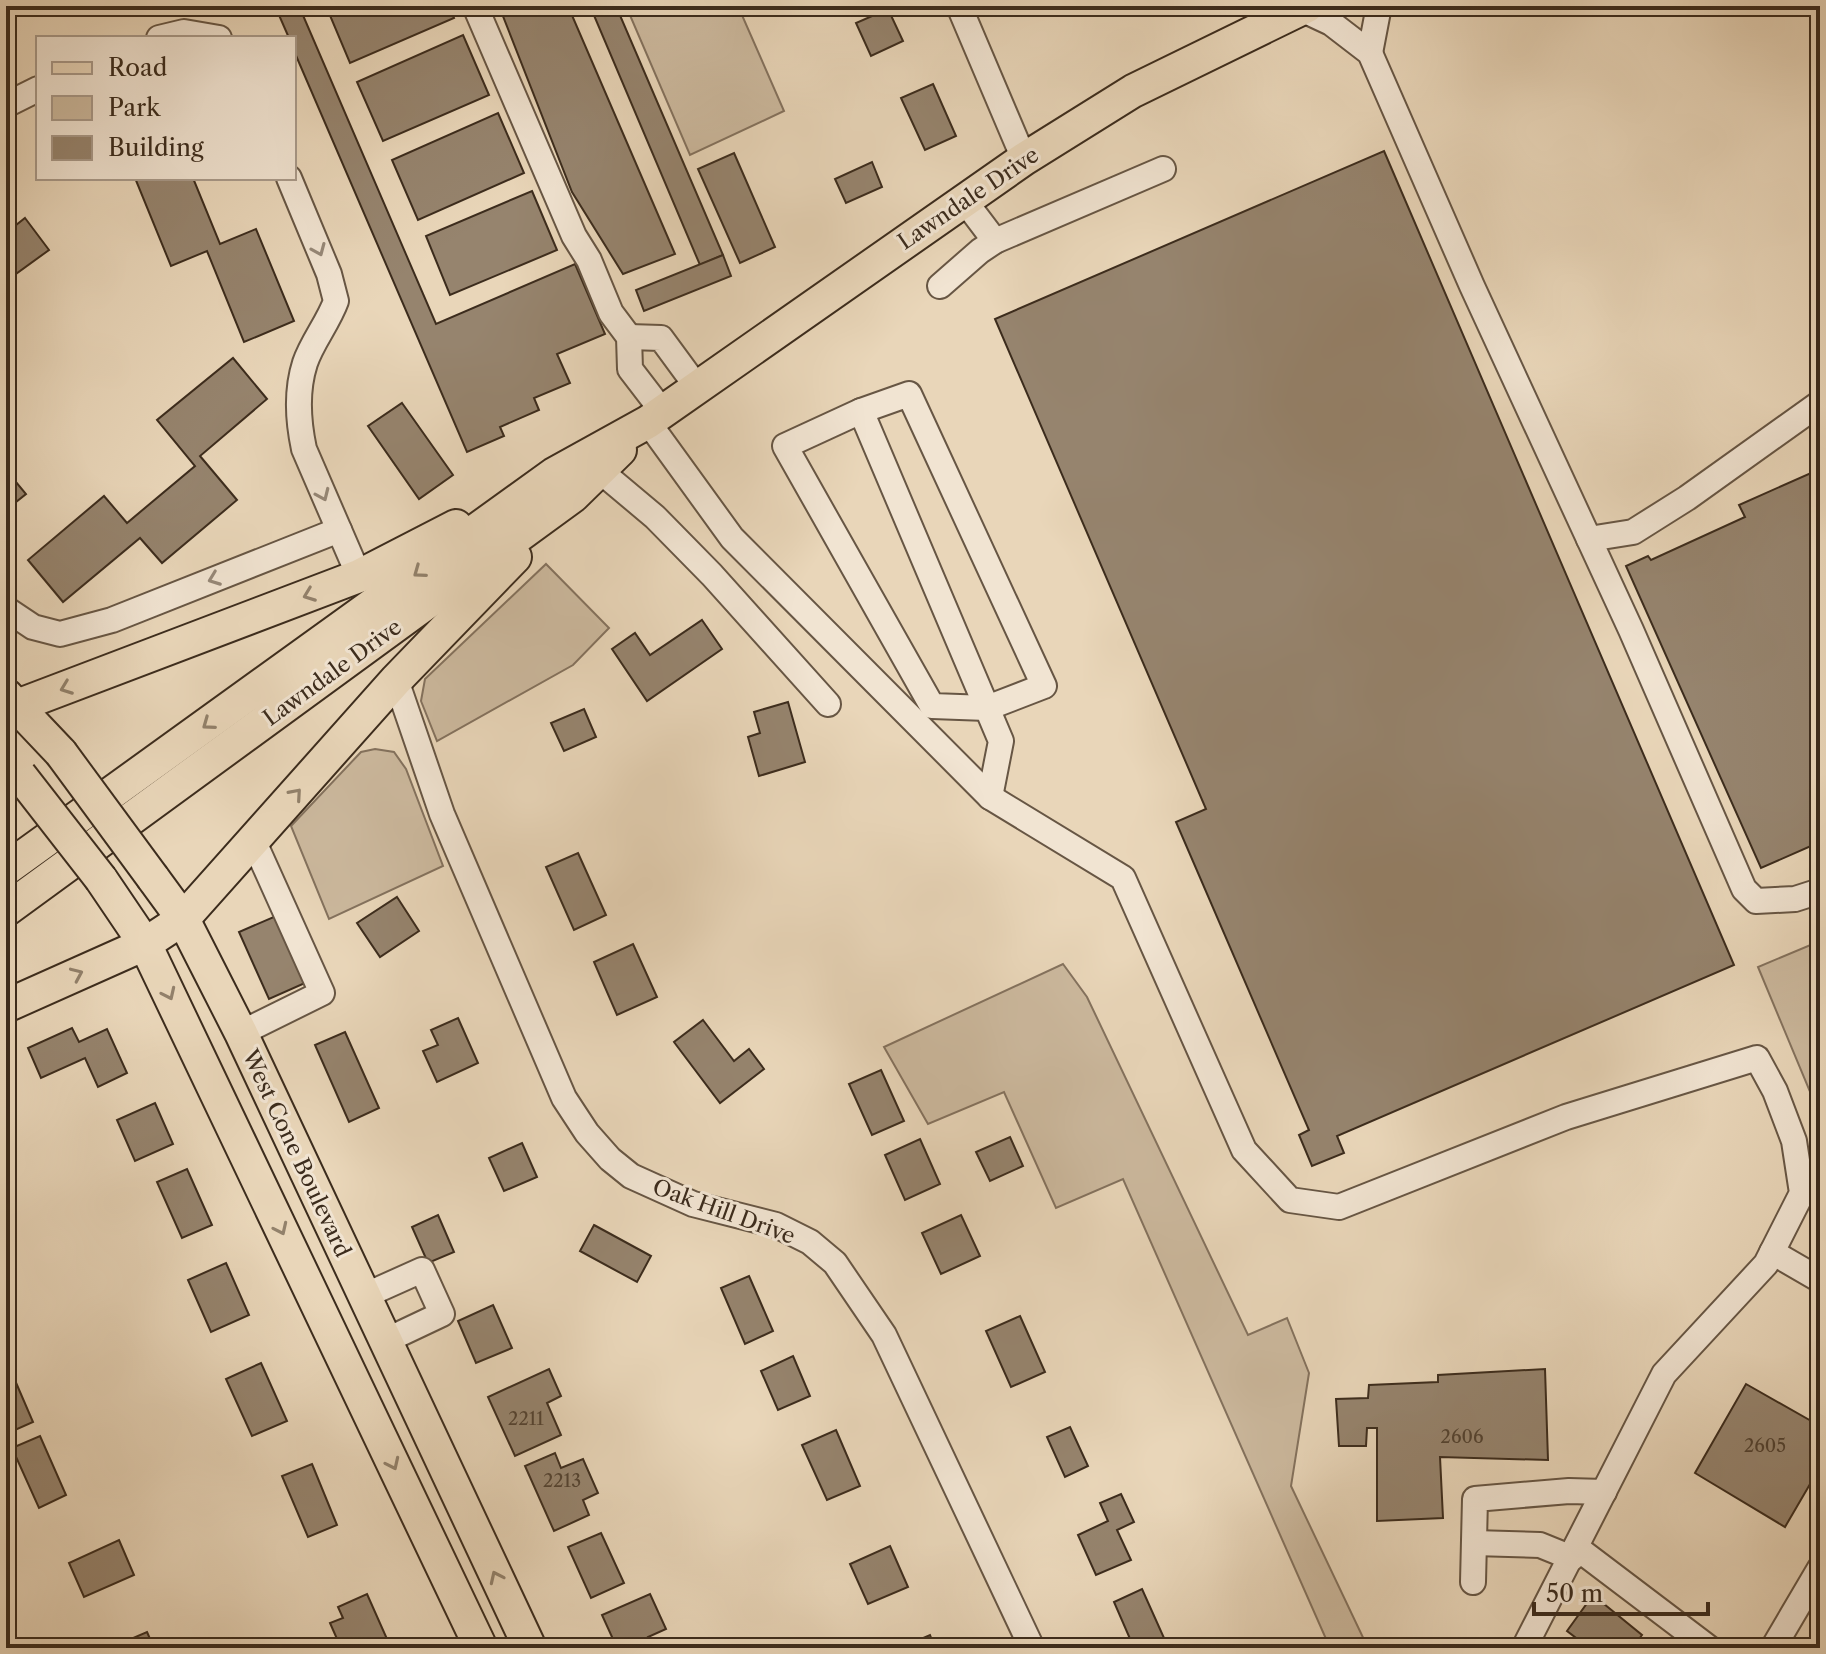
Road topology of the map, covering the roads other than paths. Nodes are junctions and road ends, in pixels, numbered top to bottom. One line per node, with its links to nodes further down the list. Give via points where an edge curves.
1 (475, 6): 16 (street, via 574,236 611,313)
2 (959, 6): 10 (street)
3 (1379, 6): 7 (street)
4 (1304, 7): 7 (street); 10 (main road, Lawndale Drive, via 1133,91)
5 (167, 36): 6 (street)
6 (207, 36)
7 (1370, 53): 24 (street)
8 (36, 90): 9 (street)
9 (6, 105)
10 (1024, 159): 13 (main road, Lawndale Drive)
11 (1163, 169): 14 (street)
12 (290, 180): 23 (street, one-way to 23, via 336,301 306,361 299,393 304,449)
13 (964, 200): 14 (street); 17 (main road, Lawndale Drive)
14 (995, 241): 15 (street)
15 (940, 286)
16 (629, 337): 17 (street, via 661,338); 20 (street, via 630,369)
17 (697, 387): 20 (main road, Lawndale Drive)
18 (1820, 403): 24 (street, via 1633,532)
19 (861, 411): 30 (street); 30 (street, via 909,394 1044,686); 30 (street, via 785,446 932,706)
20 (656, 417): 21 (main road, Lawndale Drive); 22 (main road, Lawndale Drive); 32 (street, via 732,538)
21 (599, 470): 22 (main road, Lawndale Drive); 28 (street, via 712,575)
22 (564, 485): 25 (main road); 27 (main road); 34 (main road, Lawndale Drive, one-way to 34); 36 (main road, Lawndale Drive)
23 (339, 530): 25 (street); 26 (street, one-way to 26, via 112,620 60,634 33,627)
24 (1589, 539): 35 (street, via 1744,889 1756,901 1795,899)
25 (359, 576): 29 (main road, one-way to 29)
26 (6, 609)
27 (396, 680): 33 (main road, one-way to 27); 52 (street, Oak Hill Drive, via 442,814 564,1098 587,1133 631,1176 693,1204 776,1225 810,1242 835,1263 884,1335)
28 (828, 704)
29 (10, 705): 37 (main road, West Cone Boulevard, bridge, via 61,753)
30 (987, 708): 32 (street, via 1001,741)
31 (13, 768): 38 (main road, bridge)
32 (990, 797): 41 (street, via 1123,878 1244,1150 1290,1200 1339,1207 1566,1117 1757,1058 1794,1141 1802,1193)
33 (254, 842): 37 (main road); 40 (street, via 322,993)
34 (6, 869)
35 (1820, 891)
36 (6, 910)
37 (183, 919): 38 (main road); 40 (main road, West Cone Boulevard)
38 (145, 944): 39 (main road, one-way to 38); 50 (main road, one-way to 50)
39 (6, 1006)
40 (241, 1033): 43 (main road, West Cone Boulevard)
41 (1772, 1252): 42 (street); 45 (street, via 1664,1374)
42 (1820, 1280)
43 (364, 1296): 44 (main road, West Cone Boulevard); 44 (street, via 422,1270 442,1314)
44 (385, 1341): 51 (main road, West Cone Boulevard, one-way to 44)
45 (1604, 1492): 46 (street, via 1475,1499); 47 (street)
46 (1474, 1543): 47 (street, via 1540,1545); 49 (street)
47 (1574, 1553): 53 (street); 54 (street)
48 (1820, 1568): 55 (street)
49 (1473, 1582)
50 (481, 1648)
51 (530, 1648)
52 (1032, 1648)
53 (1524, 1648)
54 (1709, 1648)
55 (1773, 1648)

